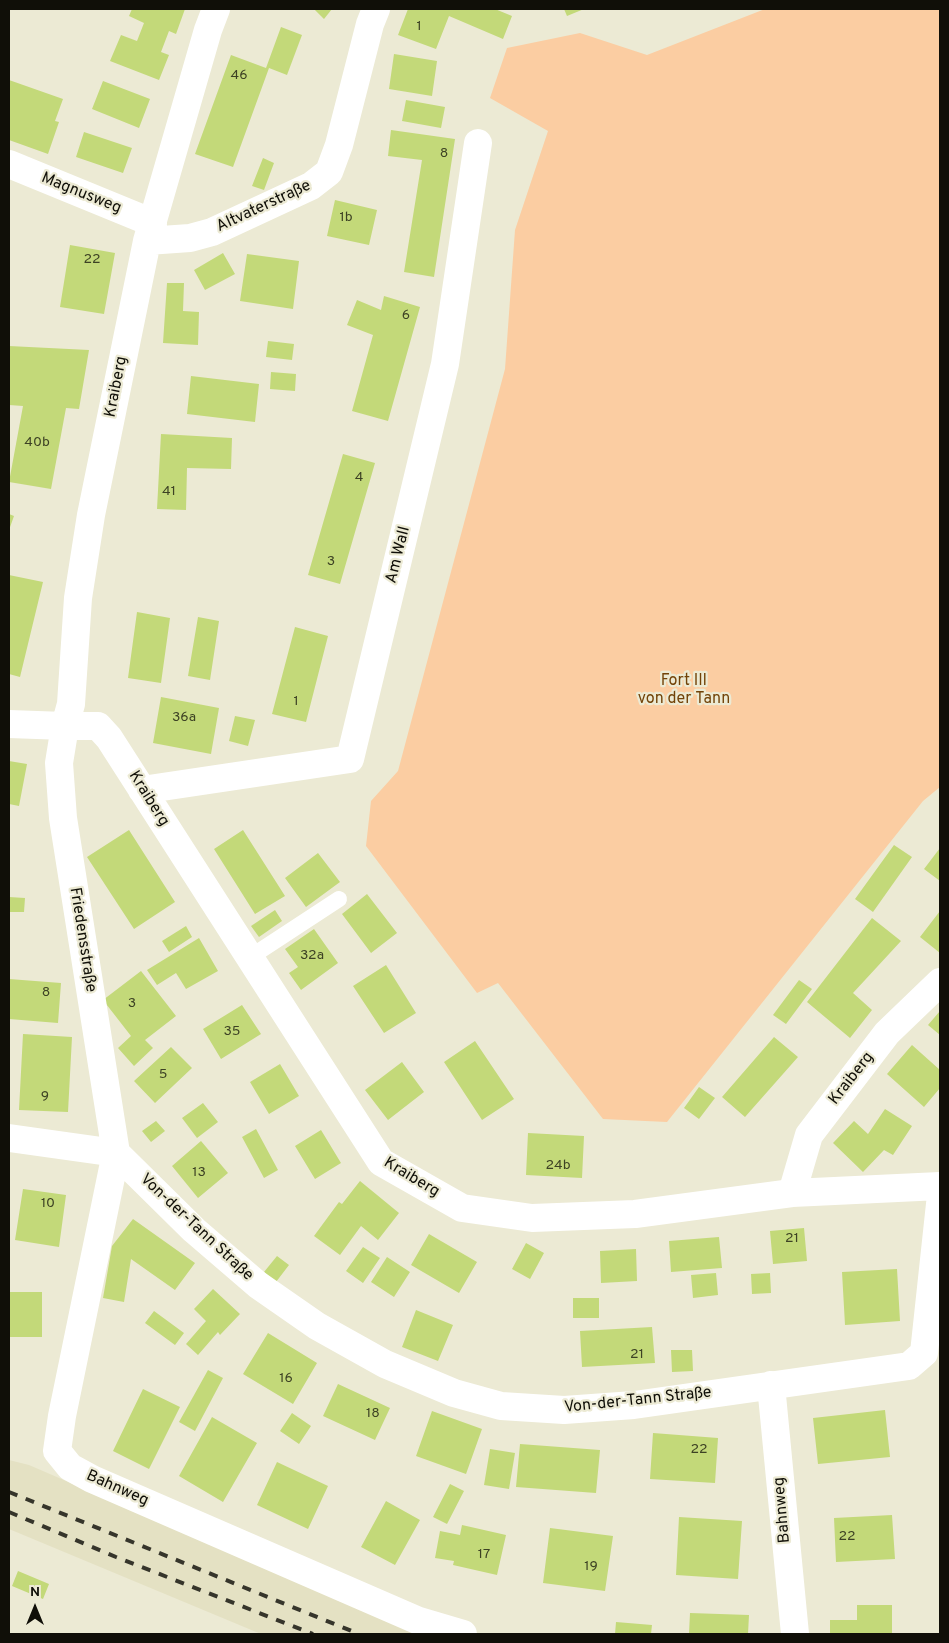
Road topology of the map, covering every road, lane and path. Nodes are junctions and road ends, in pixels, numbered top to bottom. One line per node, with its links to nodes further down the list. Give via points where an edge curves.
1 (216, 9): 5 (street, Kraiberg)
2 (376, 9): 5 (street, Altvaterstraße, via 329,172 311,186 212,232 190,238)
3 (478, 143): 8 (street, Am Wall, via 445,364 350,759)
4 (9, 164): 5 (street, Magnusweg)
5 (150, 232): 7 (street, Kraiberg, via 91,515 78,598 71,704)
6 (9, 724): 7 (street)
7 (65, 726): 8 (street, Kraiberg, via 98,726 110,738); 13 (street, Friedensstraße, via 60,763 63,818)
8 (142, 790): 10 (street, Kraiberg)
9 (339, 899): 10 (lane)
10 (249, 958): 15 (street, Kraiberg, via 381,1162 462,1208 532,1218 635,1214)
11 (940, 982): 15 (street, Kraiberg, via 888,1033 809,1135)
12 (9, 1138): 13 (street)
13 (116, 1153): 17 (street, Von-der-Tann Straße, via 194,1230 258,1285 317,1326 376,1360 454,1393 501,1406 564,1410 634,1405); 18 (street, Bahnweg, via 57,1451 70,1467 92,1479 419,1621)
14 (940, 1186): 15 (street, Kraiberg)
15 (792, 1193)
16 (940, 1204): 17 (street, Von-der-Tann Straße, via 924,1353 909,1366)
17 (771, 1385): 19 (street, Bahnweg)
18 (463, 1634)
19 (795, 1634)

